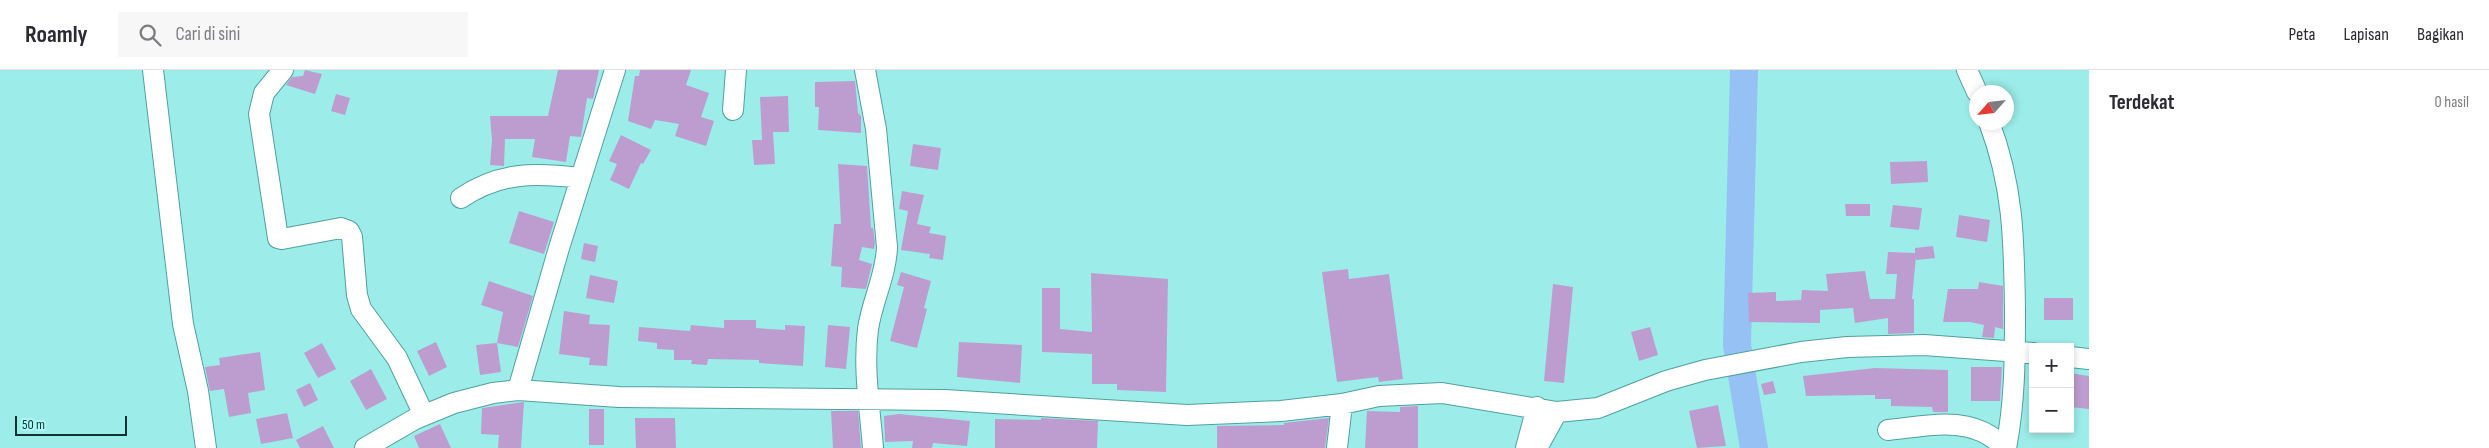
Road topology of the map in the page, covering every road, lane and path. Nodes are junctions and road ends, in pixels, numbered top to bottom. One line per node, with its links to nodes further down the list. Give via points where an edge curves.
1 (153, 70): 22 (street, via 184,324)
2 (283, 70): 20 (street, via 264,93 259,114 278,238 341,228 349,231 356,295 361,309 397,358)
3 (615, 70): 10 (street)
4 (736, 70): 8 (street)
5 (865, 70): 16 (street, via 876,129 887,247 886,263 868,332)
6 (1967, 70): 7 (street)
7 (1974, 85)
8 (733, 110)
9 (1992, 130): 12 (street, via 2003,162 2013,225)
10 (581, 178): 11 (street, via 520,175 476,188); 15 (street)
11 (461, 198)
12 (2024, 352): 19 (street, via 1924,345 1847,346 1705,370 1666,381 1598,408); 28 (street)
13 (2074, 357): 14 (street)
14 (2089, 359)
15 (518, 390): 16 (street, via 619,396); 20 (street, via 473,397)
16 (867, 400): 17 (street, via 1006,403 1187,415 1253,413); 24 (street)
17 (1342, 404): 18 (street, via 1379,396 1442,393); 25 (street)
18 (1537, 408): 19 (street); 26 (street)
19 (1557, 412): 27 (street)
20 (424, 416): 23 (street)
21 (1888, 430): 28 (street, via 1950,425 1967,427 1984,433)
22 (206, 448)
23 (365, 448)
24 (873, 448)
25 (1337, 448)
26 (1526, 448)
27 (1537, 448)
28 (2006, 448)

